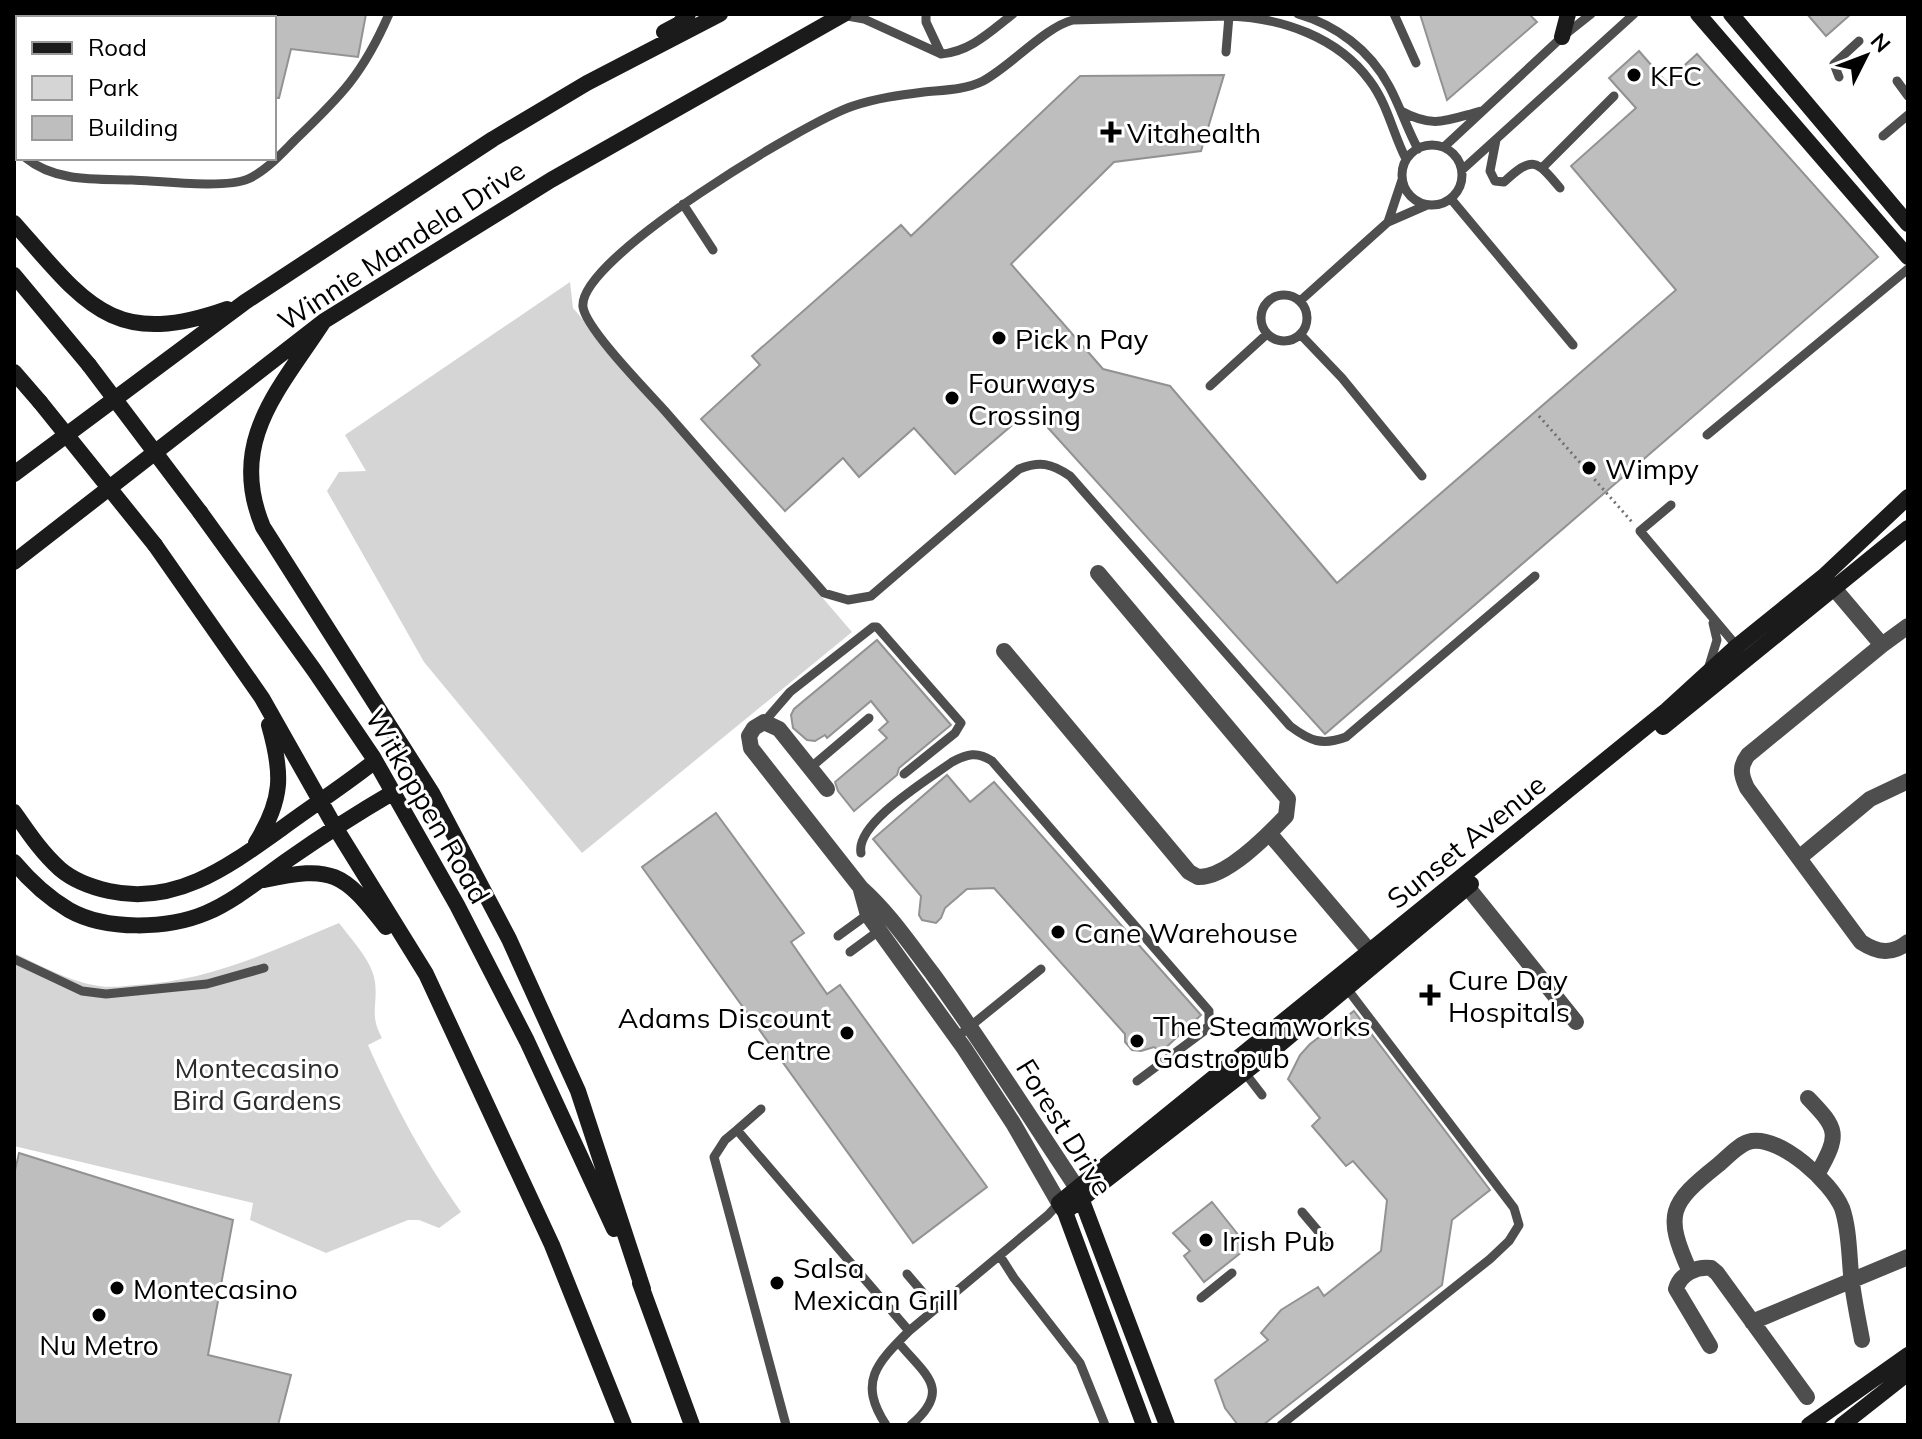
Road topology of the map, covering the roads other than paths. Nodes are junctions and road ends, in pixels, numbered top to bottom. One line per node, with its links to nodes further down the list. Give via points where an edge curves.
1 (389, 14): 35 (lane, via 346,91)
2 (688, 14): 25 (main road, via 615,59)
3 (720, 14): 25 (main road, Winnie Mandela Drive)
4 (843, 14): 21 (lane); 55 (main road, Winnie Mandela Drive, via 551,180)
5 (926, 14): 21 (lane)
6 (1013, 14): 21 (lane, via 965,48)
7 (1258, 14): 16 (lane)
8 (1298, 14): 17 (lane)
9 (1394, 14): 22 (lane)
10 (1568, 14): 18 (main road)
11 (1591, 14): 18 (lane)
12 (1634, 14): 32 (lane)
13 (1698, 14): 50 (main road)
14 (1731, 14): 48 (main road)
15 (1229, 16): 16 (lane); 20 (lane); 44 (lane, via 1065,22 982,81 952,91 884,97 849,107)
16 (1247, 17): 36 (lane, via 1300,30 1353,62 1371,82)
17 (1323, 17): 28 (lane, via 1376,66)
18 (1562, 37): 29 (lane)
19 (1859, 41): 23 (lane, via 1834,64)
20 (1226, 52)
21 (941, 54)
22 (1416, 63)
23 (1839, 77)
24 (1897, 81): 27 (lane)
25 (587, 83): 54 (main road, Winnie Mandela Drive)
26 (1614, 96): 39 (lane)
27 (1908, 96)
28 (1401, 111): 29 (lane, via 1431,123); 34 (lane)
29 (1481, 111): 33 (lane)
30 (1908, 115): 31 (lane)
31 (1883, 136)
32 (1496, 140): 39 (lane, via 1490,171 1495,181 1504,182 1523,165); 40 (lane)
33 (1444, 147): 34 (lane); 40 (lane)
34 (1418, 149): 36 (lane)
35 (276, 158)
36 (1406, 159): 41 (lane)
37 (28, 160): 38 (lane, via 81,179 221,183 246,180)
38 (274, 160)
39 (1543, 167): 42 (lane)
40 (1462, 170): 43 (lane)
41 (1403, 180): 45 (lane, via 1411,196); 46 (lane)
42 (1560, 188)
43 (1451, 199): 45 (lane); 58 (lane)
44 (683, 204): 49 (lane); 71 (lane, via 620,252 592,282 583,297 584,312 618,360 824,593 848,600 871,596 1019,469 1048,464 1070,476 1290,726 1316,743 1346,737)
45 (1427, 205): 46 (lane)
46 (1388, 222): 53 (lane)
47 (14, 223): 54 (main road, via 85,300 111,316 160,326)
48 (1908, 224)
49 (713, 250)
50 (1908, 257)
51 (1908, 269): 61 (lane)
52 (14, 275): 82 (main road, Witkoppen Road, bridge, via 200,512)
53 (1300, 301): 56 (lane, via 1280,295 1267,301 1261,321); 57 (lane, via 1307,314)
54 (245, 302): 62 (main road, Winnie Mandela Drive)
55 (324, 321): 67 (main road, Winnie Mandela Drive); 129 (main road, via 258,428 250,456 253,504 432,793 509,939 578,1091)
56 (1267, 334): 57 (lane, via 1288,341); 60 (lane)
57 (1300, 334): 63 (lane)
58 (1573, 345)
59 (14, 372): 79 (main road, bridge, via 155,545)
60 (1210, 386)
61 (1707, 435)
62 (14, 474)
63 (1422, 476)
64 (1908, 497): 72 (main road, Sunset Avenue)
65 (1671, 505): 73 (lane, via 1640,531)
66 (1908, 528): 72 (main road, Sunset Avenue)
67 (29, 550): 68 (main road, Winnie Mandela Drive); 69 (main road)
68 (14, 562)
69 (14, 570)
70 (1098, 573): 91 (street, via 1288,799 1286,816)
71 (1535, 576)
72 (1829, 582): 75 (street); 77 (main road, Sunset Avenue)
73 (1712, 618): 77 (lane); 78 (lane, via 1717,640)
74 (1908, 626): 75 (street)
75 (1882, 645): 94 (street, via 1748,755 1741,767 1747,788)
76 (1004, 651): 91 (street, via 1189,872 1198,877 1220,873)
77 (1742, 652): 78 (main road, Sunset Avenue); 97 (main road, Sunset Avenue)
78 (1704, 676): 97 (main road, Sunset Avenue)
79 (262, 698): 88 (main road); 92 (main road, via 278,756 279,794)
80 (869, 718): 83 (lane)
81 (764, 722): 83 (street, via 779,729); 84 (lane, via 790,692 877,627 961,723); 98 (street, Forest Drive, via 749,736 751,748)
82 (375, 761): 87 (main road, Witkoppen Road); 88 (main road)
83 (810, 768): 86 (street)
84 (904, 774)
85 (1908, 781): 94 (street, via 1870,799)
86 (827, 789)
87 (392, 793): 90 (main road); 129 (main road, Witkoppen Road, via 527,1041)
88 (320, 801): 90 (main road); 92 (main road)
89 (14, 812): 92 (main road, via 35,844 62,870 87,886 128,895 161,894 192,885)
90 (335, 827): 96 (main road); 107 (main road)
91 (1269, 833): 103 (street)
92 (251, 851)
93 (861, 853): 113 (lane, via 862,839 874,822 952,762 975,753 992,761 1209,1011 1203,1032)
94 (1799, 858): 101 (street, via 1861,942 1891,952)
95 (14, 862): 96 (main road, via 32,883 73,912 131,926 173,923 208,912)
96 (257, 882): 107 (main road, via 300,872 334,877 362,896)
97 (1464, 883): 103 (main road, Sunset Avenue); 109 (street)
98 (874, 910): 99 (street, Forest Drive); 100 (lane)
99 (885, 925): 102 (lane); 110 (street, Forest Drive); 111 (street, Forest Drive)
100 (838, 936)
101 (1908, 942)
102 (850, 952)
103 (1374, 956): 108 (main road, Sunset Avenue)
104 (14, 959): 105 (lane, via 92,993 207,984)
105 (264, 968)
106 (1041, 969): 110 (lane)
107 (426, 974): 142 (main road, via 552,1245)
108 (1343, 983): 112 (main road, Sunset Avenue); 150 (lane, via 1514,1208 1519,1225 1490,1259)
109 (1576, 1022)
110 (971, 1026): 111 (lane); 119 (street, Forest Drive)
111 (957, 1037): 120 (street, Forest Drive, via 1013,1123)
112 (1240, 1066): 114 (lane); 119 (main road, Sunset Avenue)
113 (1137, 1081)
114 (1262, 1095)
115 (1808, 1098): 118 (street, via 1833,1128 1830,1151)
116 (761, 1109): 117 (lane)
117 (737, 1130): 133 (lane); 144 (lane, via 714,1157)
118 (1818, 1173): 125 (street, via 1775,1145 1743,1144 1679,1200 1676,1240); 128 (street, via 1842,1208)
119 (1080, 1193): 120 (main road, Sunset Avenue); 149 (main road, Forest Drive)
120 (1058, 1210): 123 (lane, Sunset Avenue); 148 (main road, Forest Drive)
121 (1302, 1212): 122 (lane)
122 (1329, 1244)
123 (1000, 1256): 131 (lane, Sunset Avenue); 147 (lane, via 1080,1363)
124 (1908, 1257): 128 (street)
125 (1690, 1272): 132 (street, via 1711,1268); 136 (street, via 1678,1282 1676,1293)
126 (1232, 1273): 130 (lane)
127 (907, 1274): 131 (lane)
128 (1852, 1279): 132 (street); 134 (street)
129 (643, 1289): 143 (main road, Witkoppen Road)
130 (1201, 1298)
131 (936, 1308): 133 (lane, Sunset Avenue)
132 (1752, 1322): 139 (street)
133 (909, 1331): 135 (lane, Sunset Avenue)
134 (1862, 1340)
135 (898, 1342): 145 (lane, Sunset Avenue, via 871,1383 875,1408); 146 (lane, via 932,1383 934,1393 928,1409)
136 (1710, 1346)
137 (1908, 1355): 140 (main road)
138 (1908, 1373): 141 (main road)
139 (1807, 1397)
140 (1835, 1404): 141 (street); 151 (main road)
141 (1846, 1424)
142 (624, 1425)
143 (692, 1425)
144 (786, 1425)
145 (886, 1425)
146 (911, 1425)
147 (1105, 1425)
148 (1144, 1425)
149 (1167, 1425)
150 (1281, 1425)
151 (1809, 1425)

